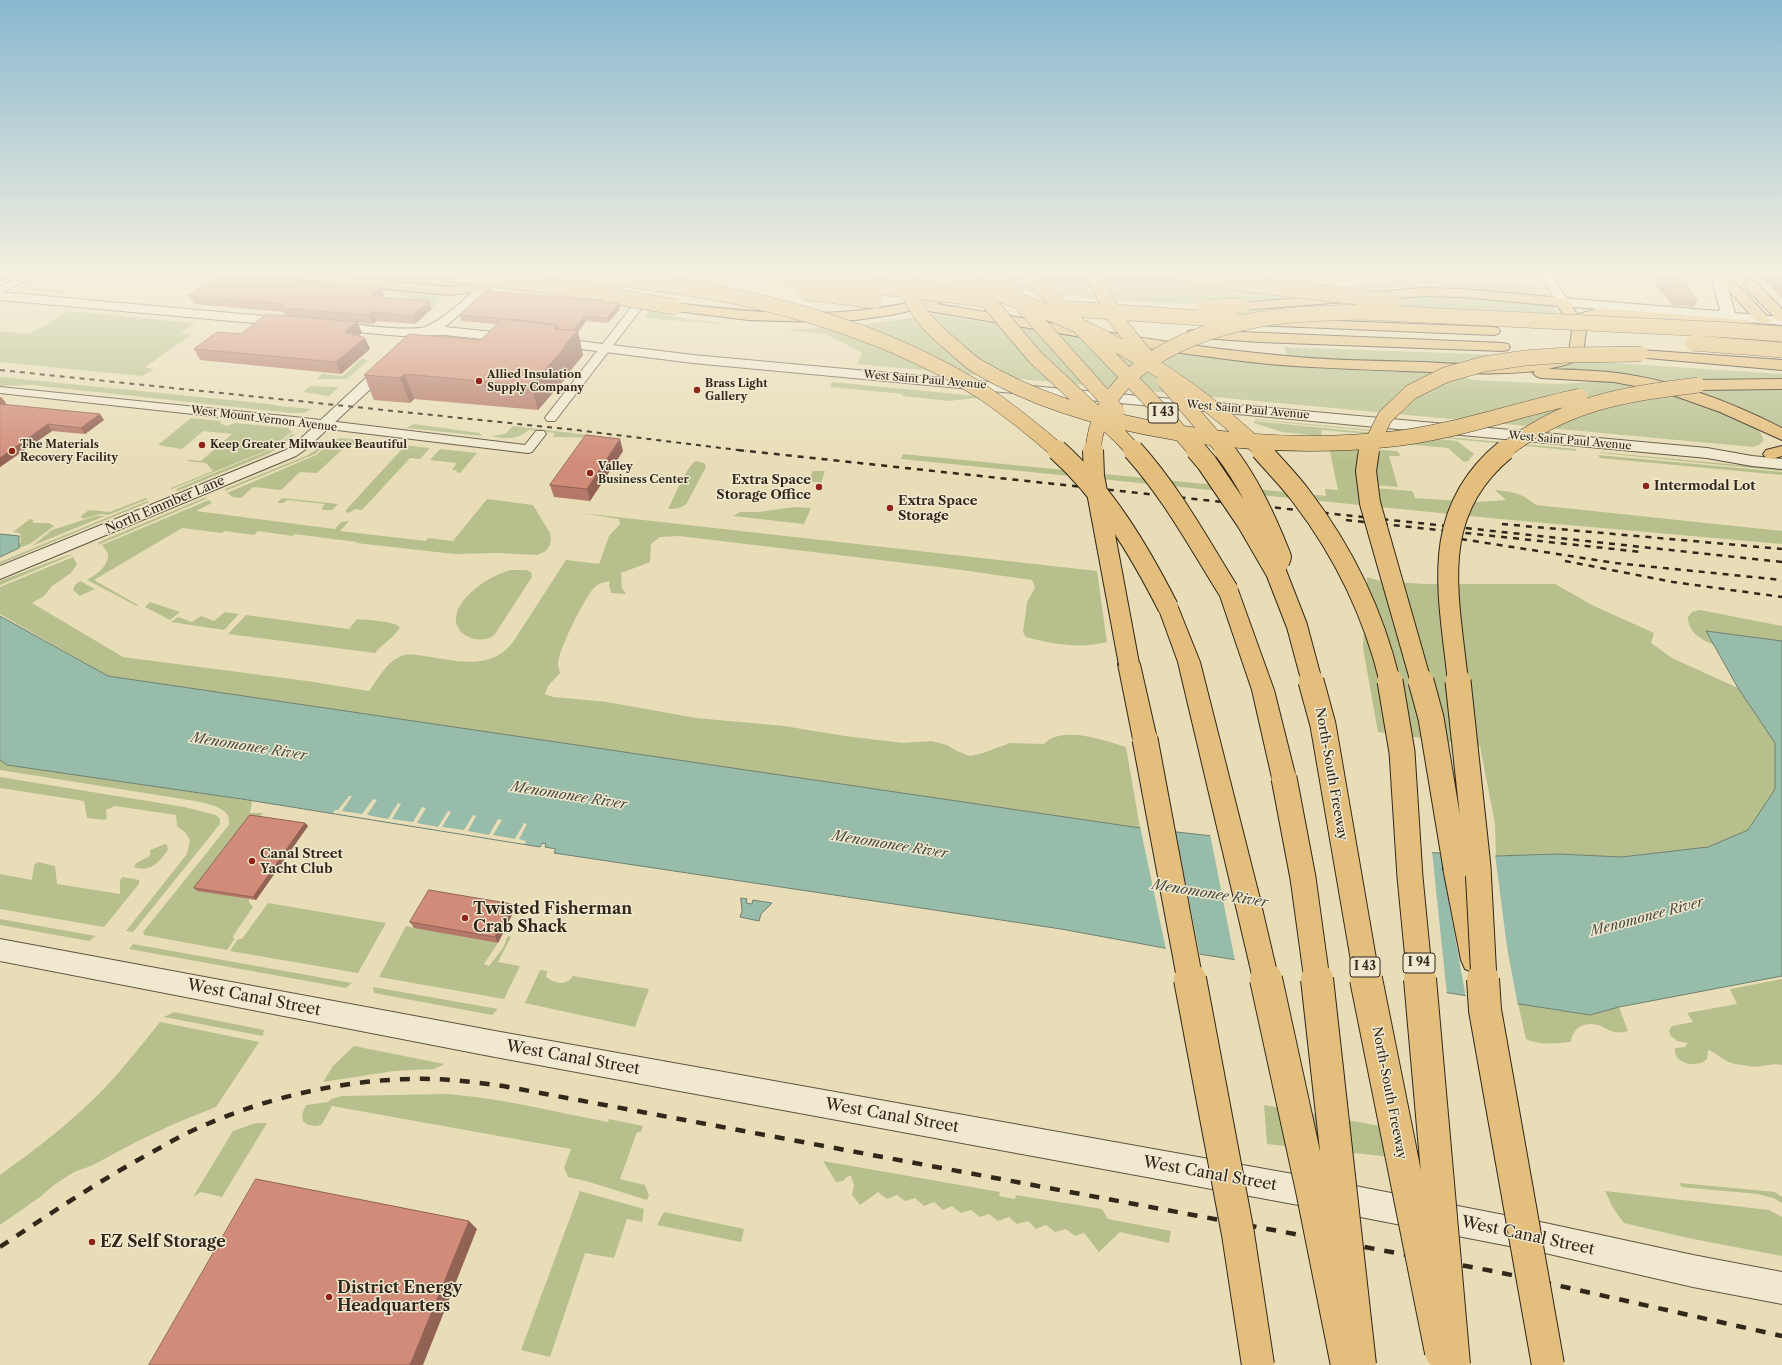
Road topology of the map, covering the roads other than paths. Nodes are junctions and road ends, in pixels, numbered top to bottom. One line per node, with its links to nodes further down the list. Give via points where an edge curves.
1 (421, 336): 20 (street)
2 (493, 336): 16 (street)
3 (616, 336): 21 (street)
4 (871, 336): 42 (main road, bridge, via 923,359 987,396 1027,424 1059,452 1101,498 1129,536 1150,570 1168,607 1193,677 1280,1036)
5 (940, 336): 28 (main road, bridge, via 960,354 1037,395 1107,419 1229,439 1311,444 1384,440 1424,435 1598,393)
6 (1017, 336): 37 (main road, bridge, via 1035,357 1121,437 1148,467)
7 (1050, 336): 37 (main road, I 43, bridge, via 1166,470 1211,547)
8 (1088, 336): 35 (main road, North-South Freeway / I 43, bridge, via 1207,463 1247,522)
9 (1099, 336): 45 (main road, I 94, bridge, via 1144,358 1188,388 1237,426 1284,474 1322,523 1349,568 1361,592 1386,663 1400,736)
10 (1100, 336): 26 (main road, bridge, via 1287,361)
11 (1129, 336): 35 (main road, bridge, via 1224,450 1253,495 1281,557)
12 (1200, 336): 41 (main road, bridge, via 1166,350 1130,374 1108,401 1095,436 1094,476 1238,1234)
13 (1225, 336): 23 (main road, bridge)
14 (1578, 336): 26 (main road, via 1576,354 1564,360 1531,366)
15 (1583, 336): 18 (main road, bridge)
16 (528, 339)
17 (542, 340): 21 (street, West Saint Paul Avenue)
18 (1666, 341)
19 (1682, 342): 22 (main road, bridge)
20 (410, 345)
21 (606, 348): 30 (street); 34 (street, West Saint Paul Avenue, via 701,360 1707,453 1752,462)
22 (1782, 350)
23 (1641, 354): 25 (main road); 39 (main road, bridge, via 1547,356 1506,360 1448,374 1425,384 1399,401 1378,428 1368,452 1366,475 1370,503 1431,718 1454,861)
24 (399, 355): 31 (street, North Emmber Lane)
25 (1782, 365)
26 (1456, 368): 32 (main road, via 1608,377 1643,382 1717,405)
27 (1782, 384): 28 (main road)
28 (1698, 385): 39 (main road, bridge, via 1614,398 1559,416 1535,427 1490,462 1473,483 1459,510 1450,540 1447,575 1478,867)
29 (0, 390): 31 (street, West Mount Vernon Avenue)
30 (551, 418)
31 (323, 425): 33 (street, West Mount Vernon Avenue, via 528,449); 36 (street, North Emmber Lane, via 291,453)
32 (1777, 432): 34 (main road)
33 (540, 434)
34 (1780, 454)
35 (1276, 572): 44 (main road, North-South Freeway / I 43, bridge, via 1297,626 1323,725 1369,994)
36 (0, 573)
37 (1228, 590): 43 (main road, I 43, bridge, via 1263,690 1284,778 1303,878 1322,1017)
38 (0, 950): 40 (street, West Canal Street, via 495,1044 1304,1191)
39 (1485, 1010): 46 (main road, bridge)
40 (1782, 1288)
41 (1258, 1365)
42 (1346, 1365)
43 (1360, 1365)
44 (1444, 1365)
45 (1454, 1365)
46 (1548, 1365)

